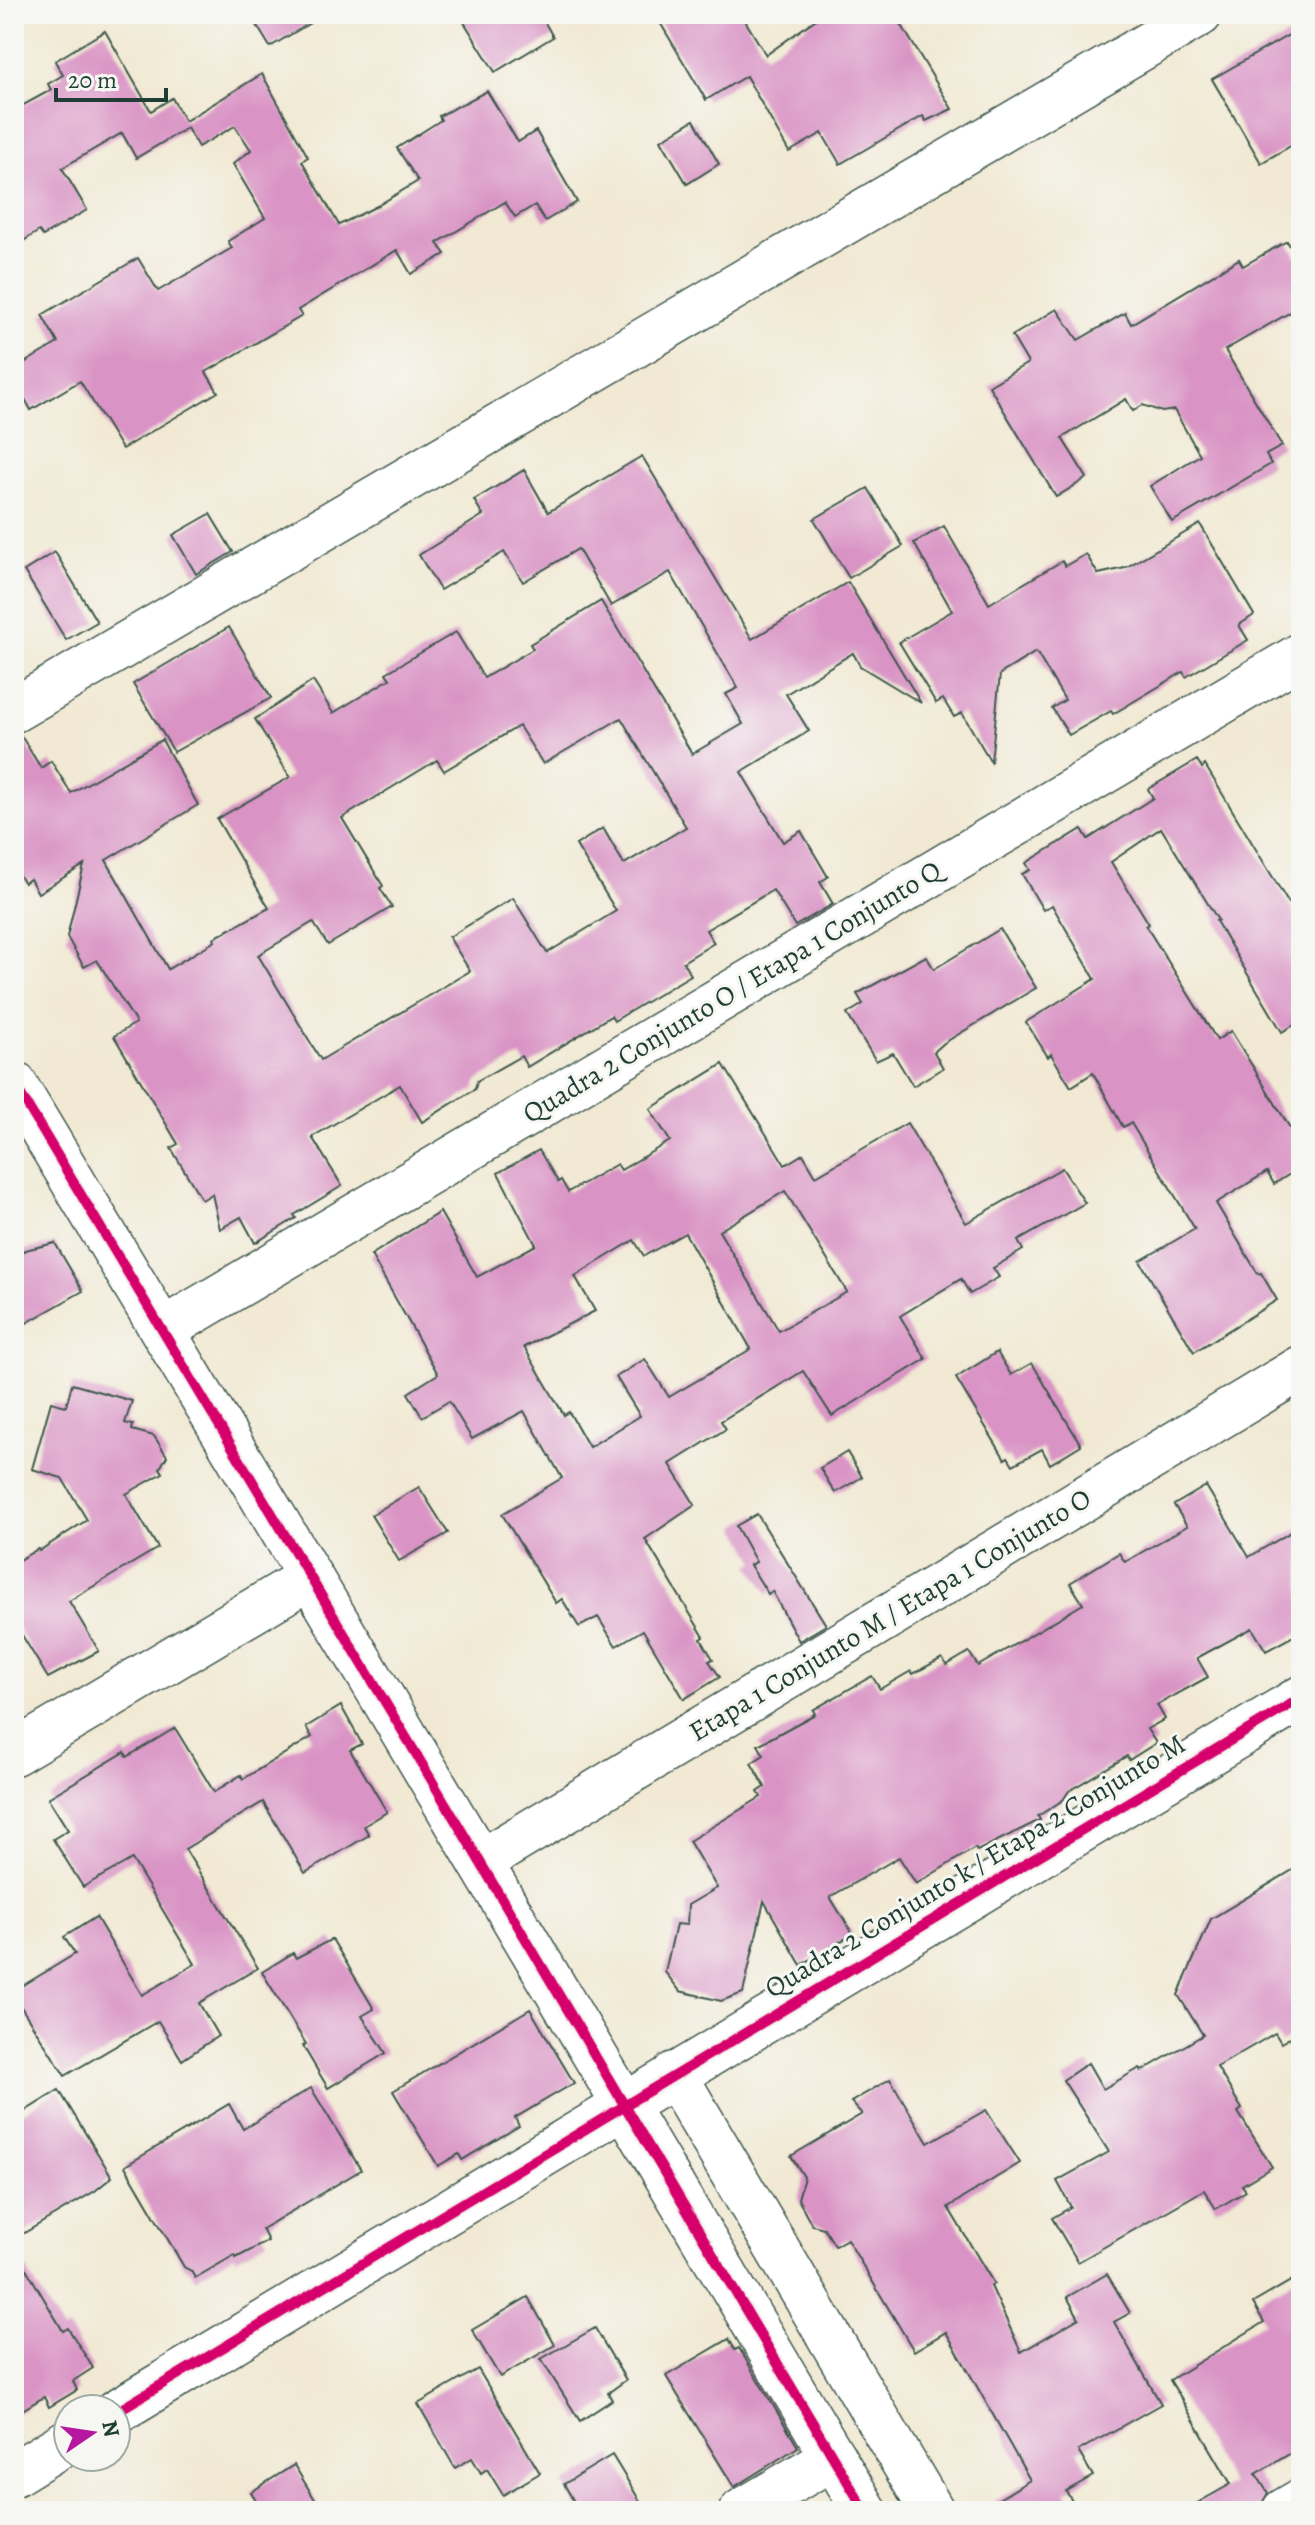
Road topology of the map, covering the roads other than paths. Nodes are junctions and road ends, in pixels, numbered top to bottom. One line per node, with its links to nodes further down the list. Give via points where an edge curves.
1 (1200, 14): 3 (street)
2 (1301, 655): 5 (street, Quadra 2 Conjunto O / Etapa 1 Conjunto Q)
3 (14, 710)
4 (14, 1083): 5 (street)
5 (163, 1330): 7 (street)
6 (1301, 1368): 10 (street, Etapa 1 Conjunto M / Etapa 1 Conjunto O)
7 (310, 1577): 9 (street); 10 (street)
8 (1301, 1698): 11 (street, Quadra 2 Conjunto k / Etapa 2 Conjunto M)
9 (14, 1753)
10 (480, 1862): 12 (street)
11 (674, 2074): 12 (street, Quadra 2 Conjunto k / Etapa 2 Conjunto M); 20 (street)
12 (625, 2104): 13 (street, Quadra 2 Conjunto k / Etapa 2 Conjunto M); 15 (street)
13 (132, 2402)
14 (52, 2451): 16 (street)
15 (833, 2457): 18 (street); 19 (street)
16 (14, 2474)
17 (1301, 2501): 21 (street)
18 (742, 2511)
19 (865, 2511)
20 (932, 2511)
21 (1284, 2511)

